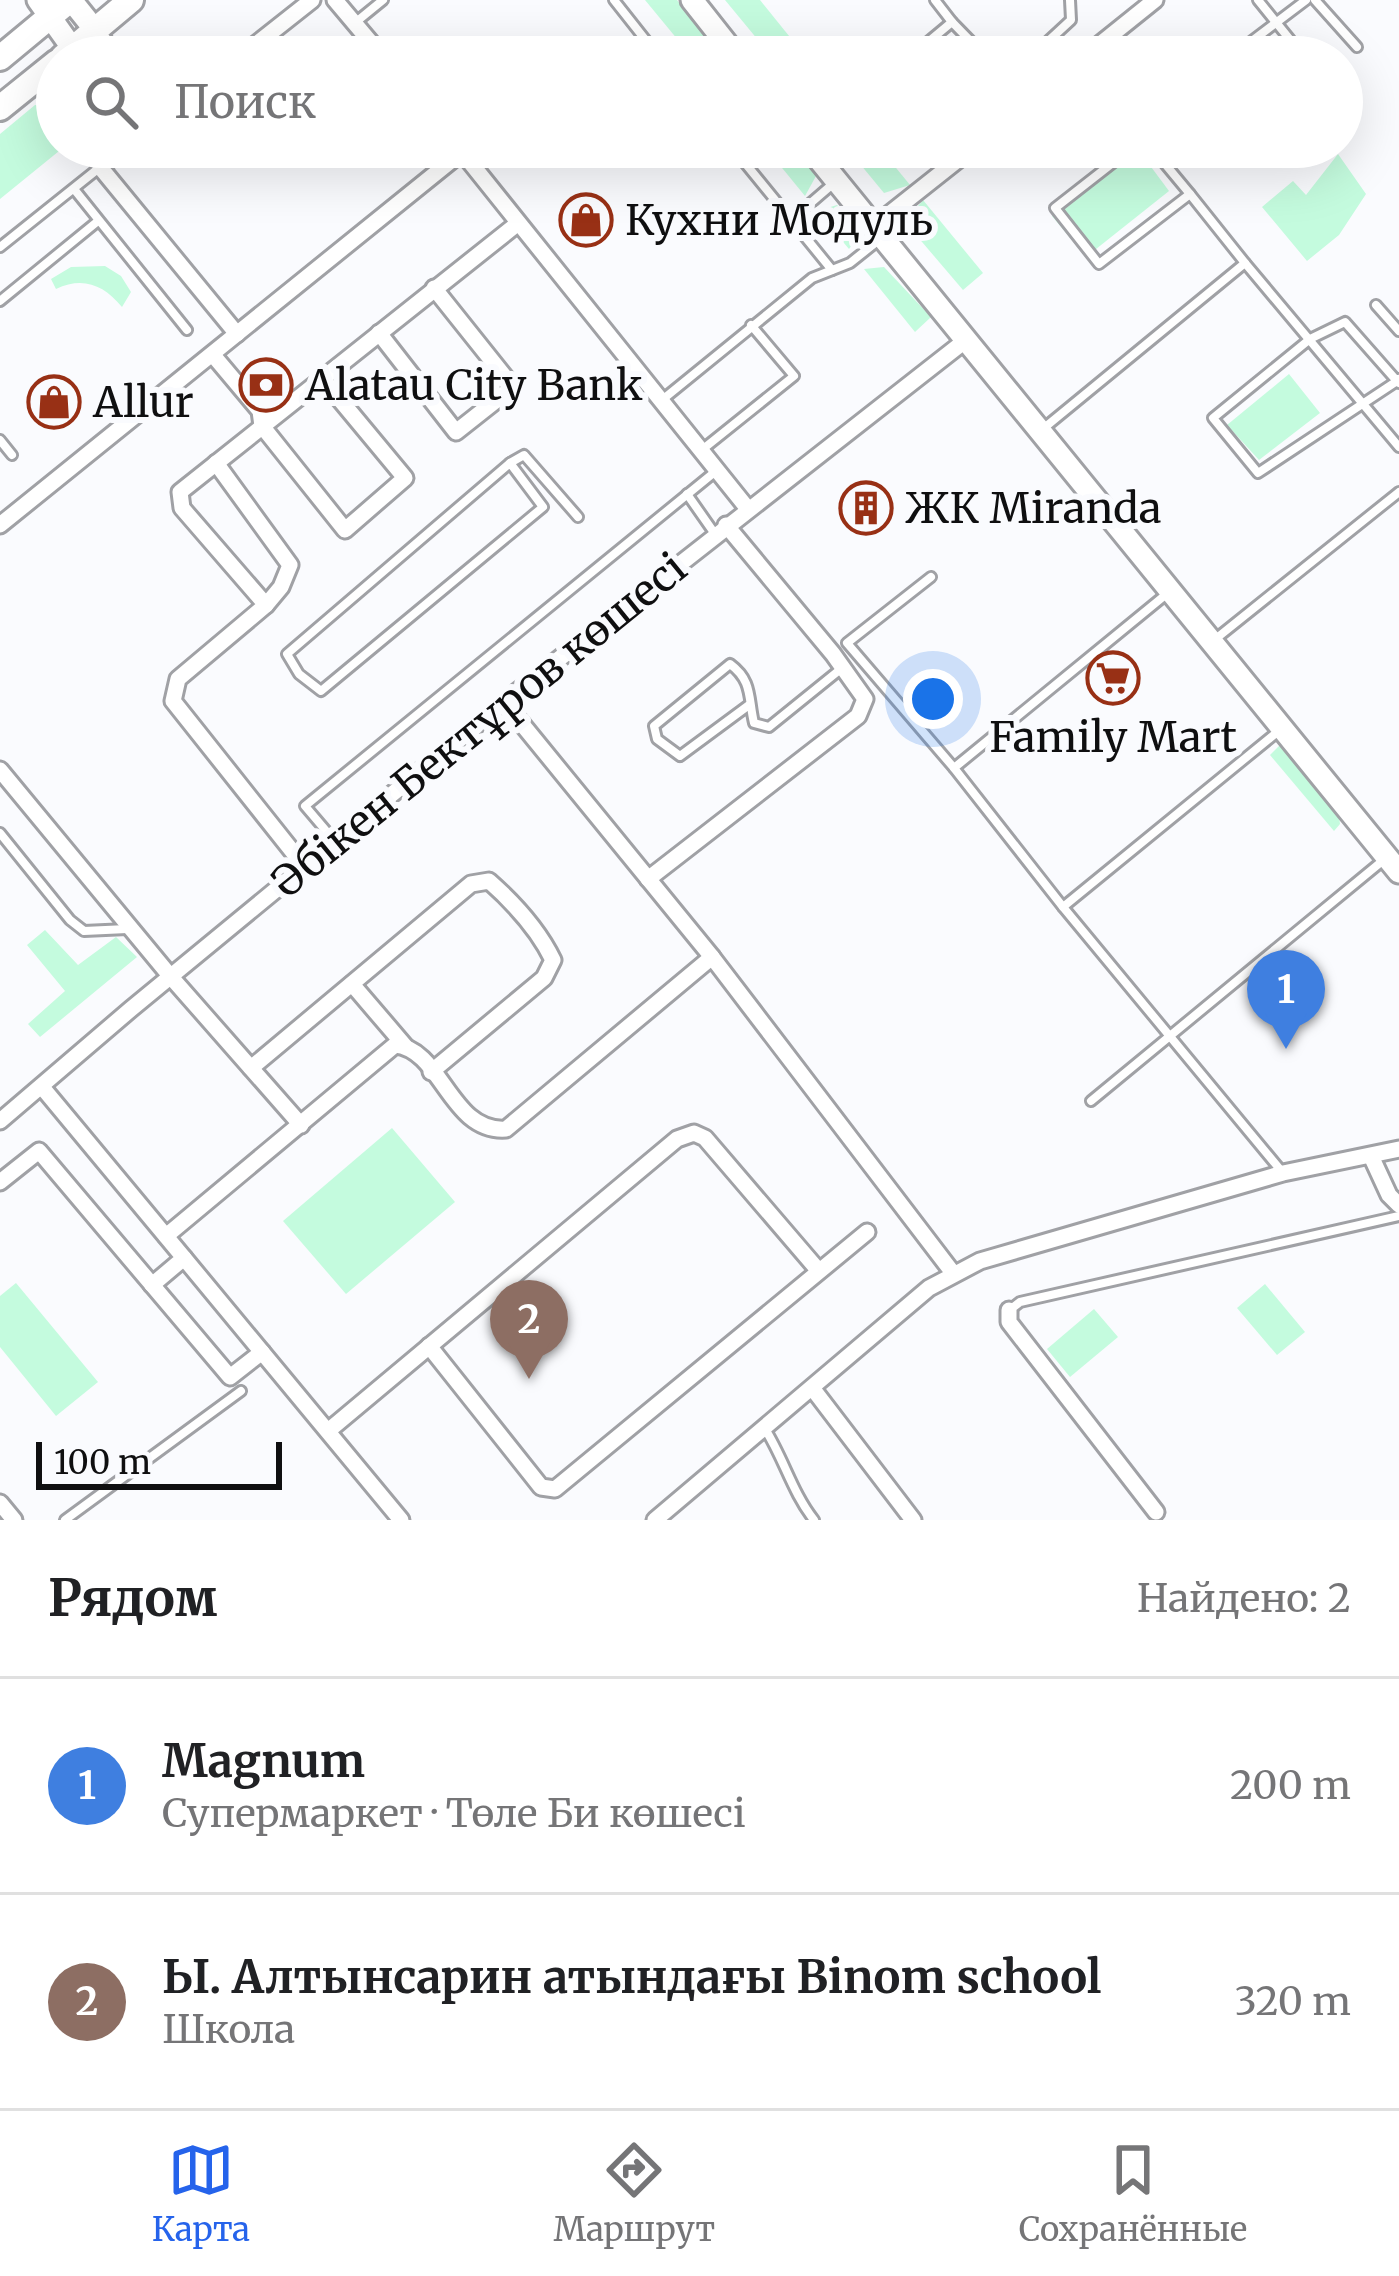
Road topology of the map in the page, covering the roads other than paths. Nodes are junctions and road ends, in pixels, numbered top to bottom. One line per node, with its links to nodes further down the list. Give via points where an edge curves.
1 (70, 0): 13 (main road); 17 (street)
2 (131, 0): 17 (main road)
3 (312, 0): 20 (street)
4 (335, 0): 16 (street)
5 (383, 0): 16 (lane)
6 (614, 0): 22 (lane)
7 (692, 0): 23 (street)
8 (935, 0): 15 (lane)
9 (1070, 0): 26 (lane, via 1071,20)
10 (1155, 0): 27 (street)
11 (1258, 0): 14 (lane)
12 (1310, 0): 14 (lane); 30 (lane)
13 (43, 10): 31 (main road)
14 (1276, 21): 28 (lane); 29 (lane)
15 (952, 22): 24 (lane); 25 (lane)
16 (355, 23): 21 (street)
17 (95, 30): 18 (main road); 19 (street)
18 (89, 36)
19 (100, 36)
20 (267, 36)
21 (366, 36)
22 (642, 36)
23 (720, 36)
24 (935, 36)
25 (966, 36)
26 (1054, 36)
27 (1109, 36)
28 (1258, 36)
29 (1288, 36)
30 (1346, 36)
31 (0, 58)
32 (36, 80): 33 (main road)
33 (0, 108)
34 (99, 168): 44 (lane)
35 (101, 168): 59 (street)
36 (437, 168): 59 (street)
37 (474, 168): 48 (street)
38 (749, 168): 46 (lane)
39 (826, 168): 43 (street)
40 (950, 168): 49 (street)
41 (1105, 168): 45 (lane, via 1055,208 1100,265)
42 (1168, 168): 45 (lane)
43 (836, 181): 46 (lane); 49 (street)
44 (74, 188): 47 (lane); 50 (lane)
45 (1190, 194): 51 (lane)
46 (791, 220): 52 (lane)
47 (98, 221): 54 (lane); 57 (lane)
48 (517, 224): 53 (street); 66 (street)
49 (878, 232): 52 (lane, via 850,263); 62 (street)
50 (0, 247)
51 (1245, 263): 61 (lane); 69 (lane)
52 (832, 270): 56 (lane)
53 (434, 288): 60 (street); 60 (street, via 513,387 456,432)
54 (0, 301)
55 (1376, 305): 58 (lane)
56 (751, 325): 66 (lane); 72 (lane, via 794,376)
57 (187, 330)
58 (1399, 331)
59 (237, 334): 63 (street)
60 (379, 334): 64 (street)
61 (1310, 339): 65 (lane, via 1345,322); 67 (lane); 67 (lane, via 1213,418 1258,473)
62 (966, 340): 69 (street); 79 (street, Әбікен Бектұров көшесі)
63 (213, 355): 68 (street, via 260,411); 81 (street)
64 (322, 378): 68 (street); 68 (street, via 405,478 345,530)
65 (1398, 381): 67 (lane)
66 (661, 401): 72 (street)
67 (1364, 405): 71 (lane)
68 (262, 426): 75 (street)
69 (1040, 431): 84 (street)
70 (0, 440): 73 (lane)
71 (1399, 447)
72 (701, 450): 76 (street)
73 (12, 455)
74 (510, 463): 74 (lane, via 543,507 321,691 299,674 287,654); 80 (lane, via 524,455)
75 (216, 464): 85 (street, via 290,565); 85 (street, via 178,500)
76 (717, 470): 78 (lane); 79 (street)
77 (1399, 492): 86 (lane)
78 (686, 494): 82 (lane); 94 (lane, via 305,806)
79 (748, 509): 82 (street, Әбікен Бектұров көшесі)
80 (578, 517)
81 (0, 525)
82 (721, 530): 87 (street); 88 (street, Әбікен Бектұров көшесі)
83 (931, 577): 87 (lane)
84 (1170, 591): 86 (street); 91 (lane)
85 (266, 605): 96 (street, via 178,680 173,701)
86 (1212, 642): 90 (street)
87 (841, 655): 89 (lane, via 769,728 754,723); 91 (lane); 97 (street, via 865,699 858,716)
88 (504, 702): 94 (street, Әбікен Бектұров көшесі); 97 (street)
89 (749, 705): 89 (lane, via 752,689 730,664 654,726 657,739 680,756)
90 (1282, 728): 95 (street); 98 (lane)
91 (954, 768): 98 (lane)
92 (0, 770): 99 (street)
93 (1, 838): 99 (lane, via 84,931)
94 (334, 841): 96 (street, Әбікен Бектұров көшесі)
95 (1393, 865): 103 (lane)
96 (304, 866): 101 (street, Әбікен Бектұров көшесі)
97 (648, 879): 100 (street)
98 (1063, 907): 103 (lane)
99 (131, 928): 101 (street)
100 (712, 957): 106 (street, via 506,1130 488,1131 471,1119); 121 (street)
101 (171, 977): 105 (street); 107 (street, Әбікен Бектұров көшесі)
102 (352, 984): 104 (street); 105 (street); 106 (street, via 471,884 489,881 509,898 553,960 544,978)
103 (1170, 1036): 108 (lane); 113 (lane)
104 (405, 1046): 106 (street); 110 (street, via 385,1053)
105 (251, 1068): 110 (street)
106 (431, 1072)
107 (43, 1087): 109 (street, Әбікен Бектұров көшесі); 118 (street)
108 (1091, 1101)
109 (0, 1121)
110 (301, 1125): 118 (street)
111 (1399, 1149): 112 (street)
112 (1371, 1156): 113 (street); 115 (street)
113 (1283, 1173): 121 (street)
114 (0, 1182): 122 (street, via 38,1151)
115 (1399, 1205)
116 (1399, 1216): 123 (lane)
117 (866, 1232): 120 (street)
118 (166, 1236): 119 (street)
119 (184, 1258): 122 (street); 125 (street)
120 (818, 1270): 124 (street, via 694,1133 677,1139); 124 (street, via 554,1489 541,1487)
121 (953, 1273): 126 (street)
122 (152, 1285): 125 (street, via 230,1377)
123 (1009, 1310): 131 (street, via 1009,1322)
124 (430, 1346): 129 (street)
125 (262, 1352): 129 (street)
126 (813, 1389): 128 (street); 137 (street)
127 (241, 1391): 133 (lane)
128 (765, 1429): 135 (street); 136 (lane)
129 (328, 1431): 134 (street)
130 (0, 1503): 132 (street)
131 (1156, 1512)
132 (14, 1520)
133 (65, 1520)
134 (401, 1520)
135 (656, 1520)
136 (814, 1520)
137 (914, 1520)

